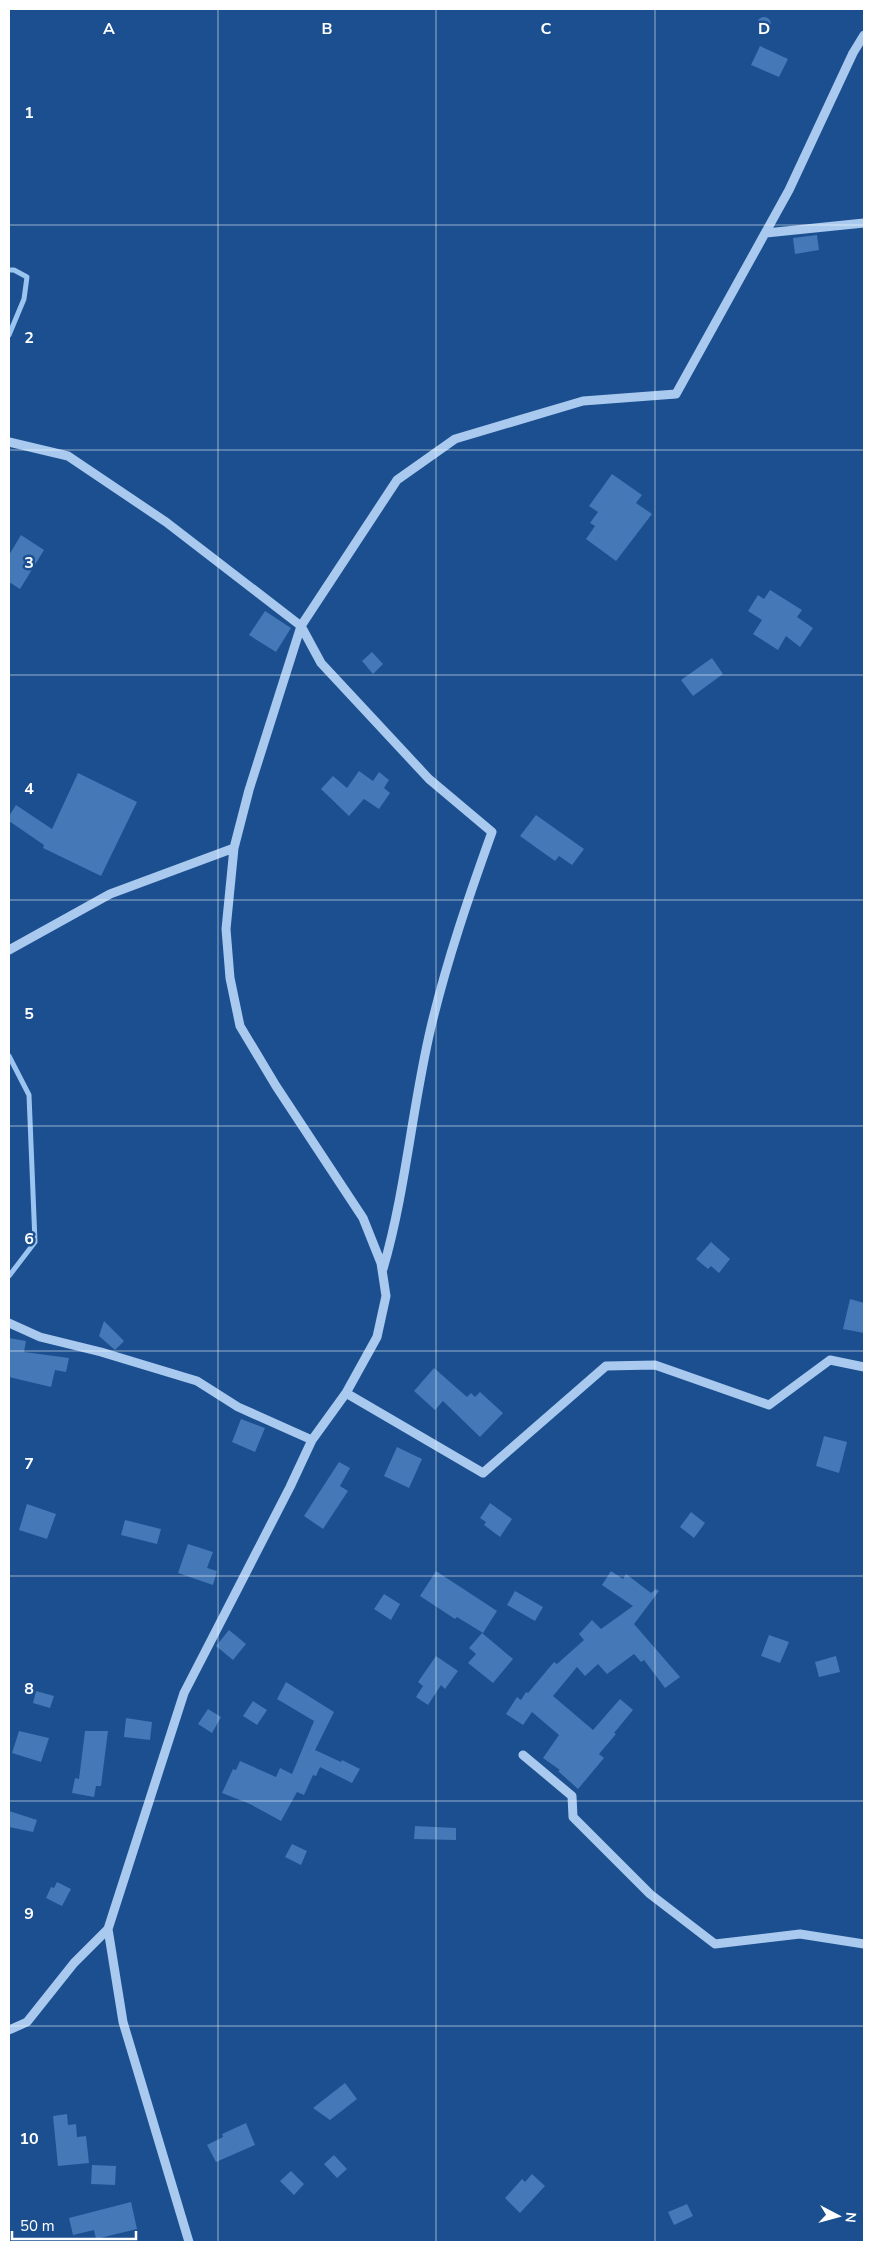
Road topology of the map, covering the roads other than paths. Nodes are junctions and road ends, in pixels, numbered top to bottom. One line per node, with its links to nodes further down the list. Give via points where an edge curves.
1 (864, 35): 3 (street)
2 (864, 223): 3 (street)
3 (766, 232): 5 (street, via 676,394 583,400 454,439 397,480)
4 (9, 442): 5 (street, via 68,456 166,522)
5 (301, 626): 6 (street); 8 (street, via 321,663 429,779 492,832 459,922 431,1028 393,1234)
6 (234, 848): 7 (street, via 110,894); 8 (street, via 226,929 230,978 240,1026 362,1218)
7 (9, 950)
8 (382, 1271): 11 (street, via 386,1296 377,1336)
9 (9, 1324): 12 (street, via 40,1337 197,1381 238,1407)
10 (864, 1367): 11 (street, via 830,1360 769,1404 655,1365 606,1366 483,1474)
11 (346, 1393): 12 (street)
12 (312, 1440): 14 (street, via 184,1693)
13 (523, 1755): 15 (street, via 572,1796 573,1817 650,1894 715,1944 800,1934)
14 (108, 1929): 16 (street, via 74,1963 27,2022); 17 (street, via 123,2022)
15 (864, 1944)
16 (9, 2030)
17 (189, 2242)

